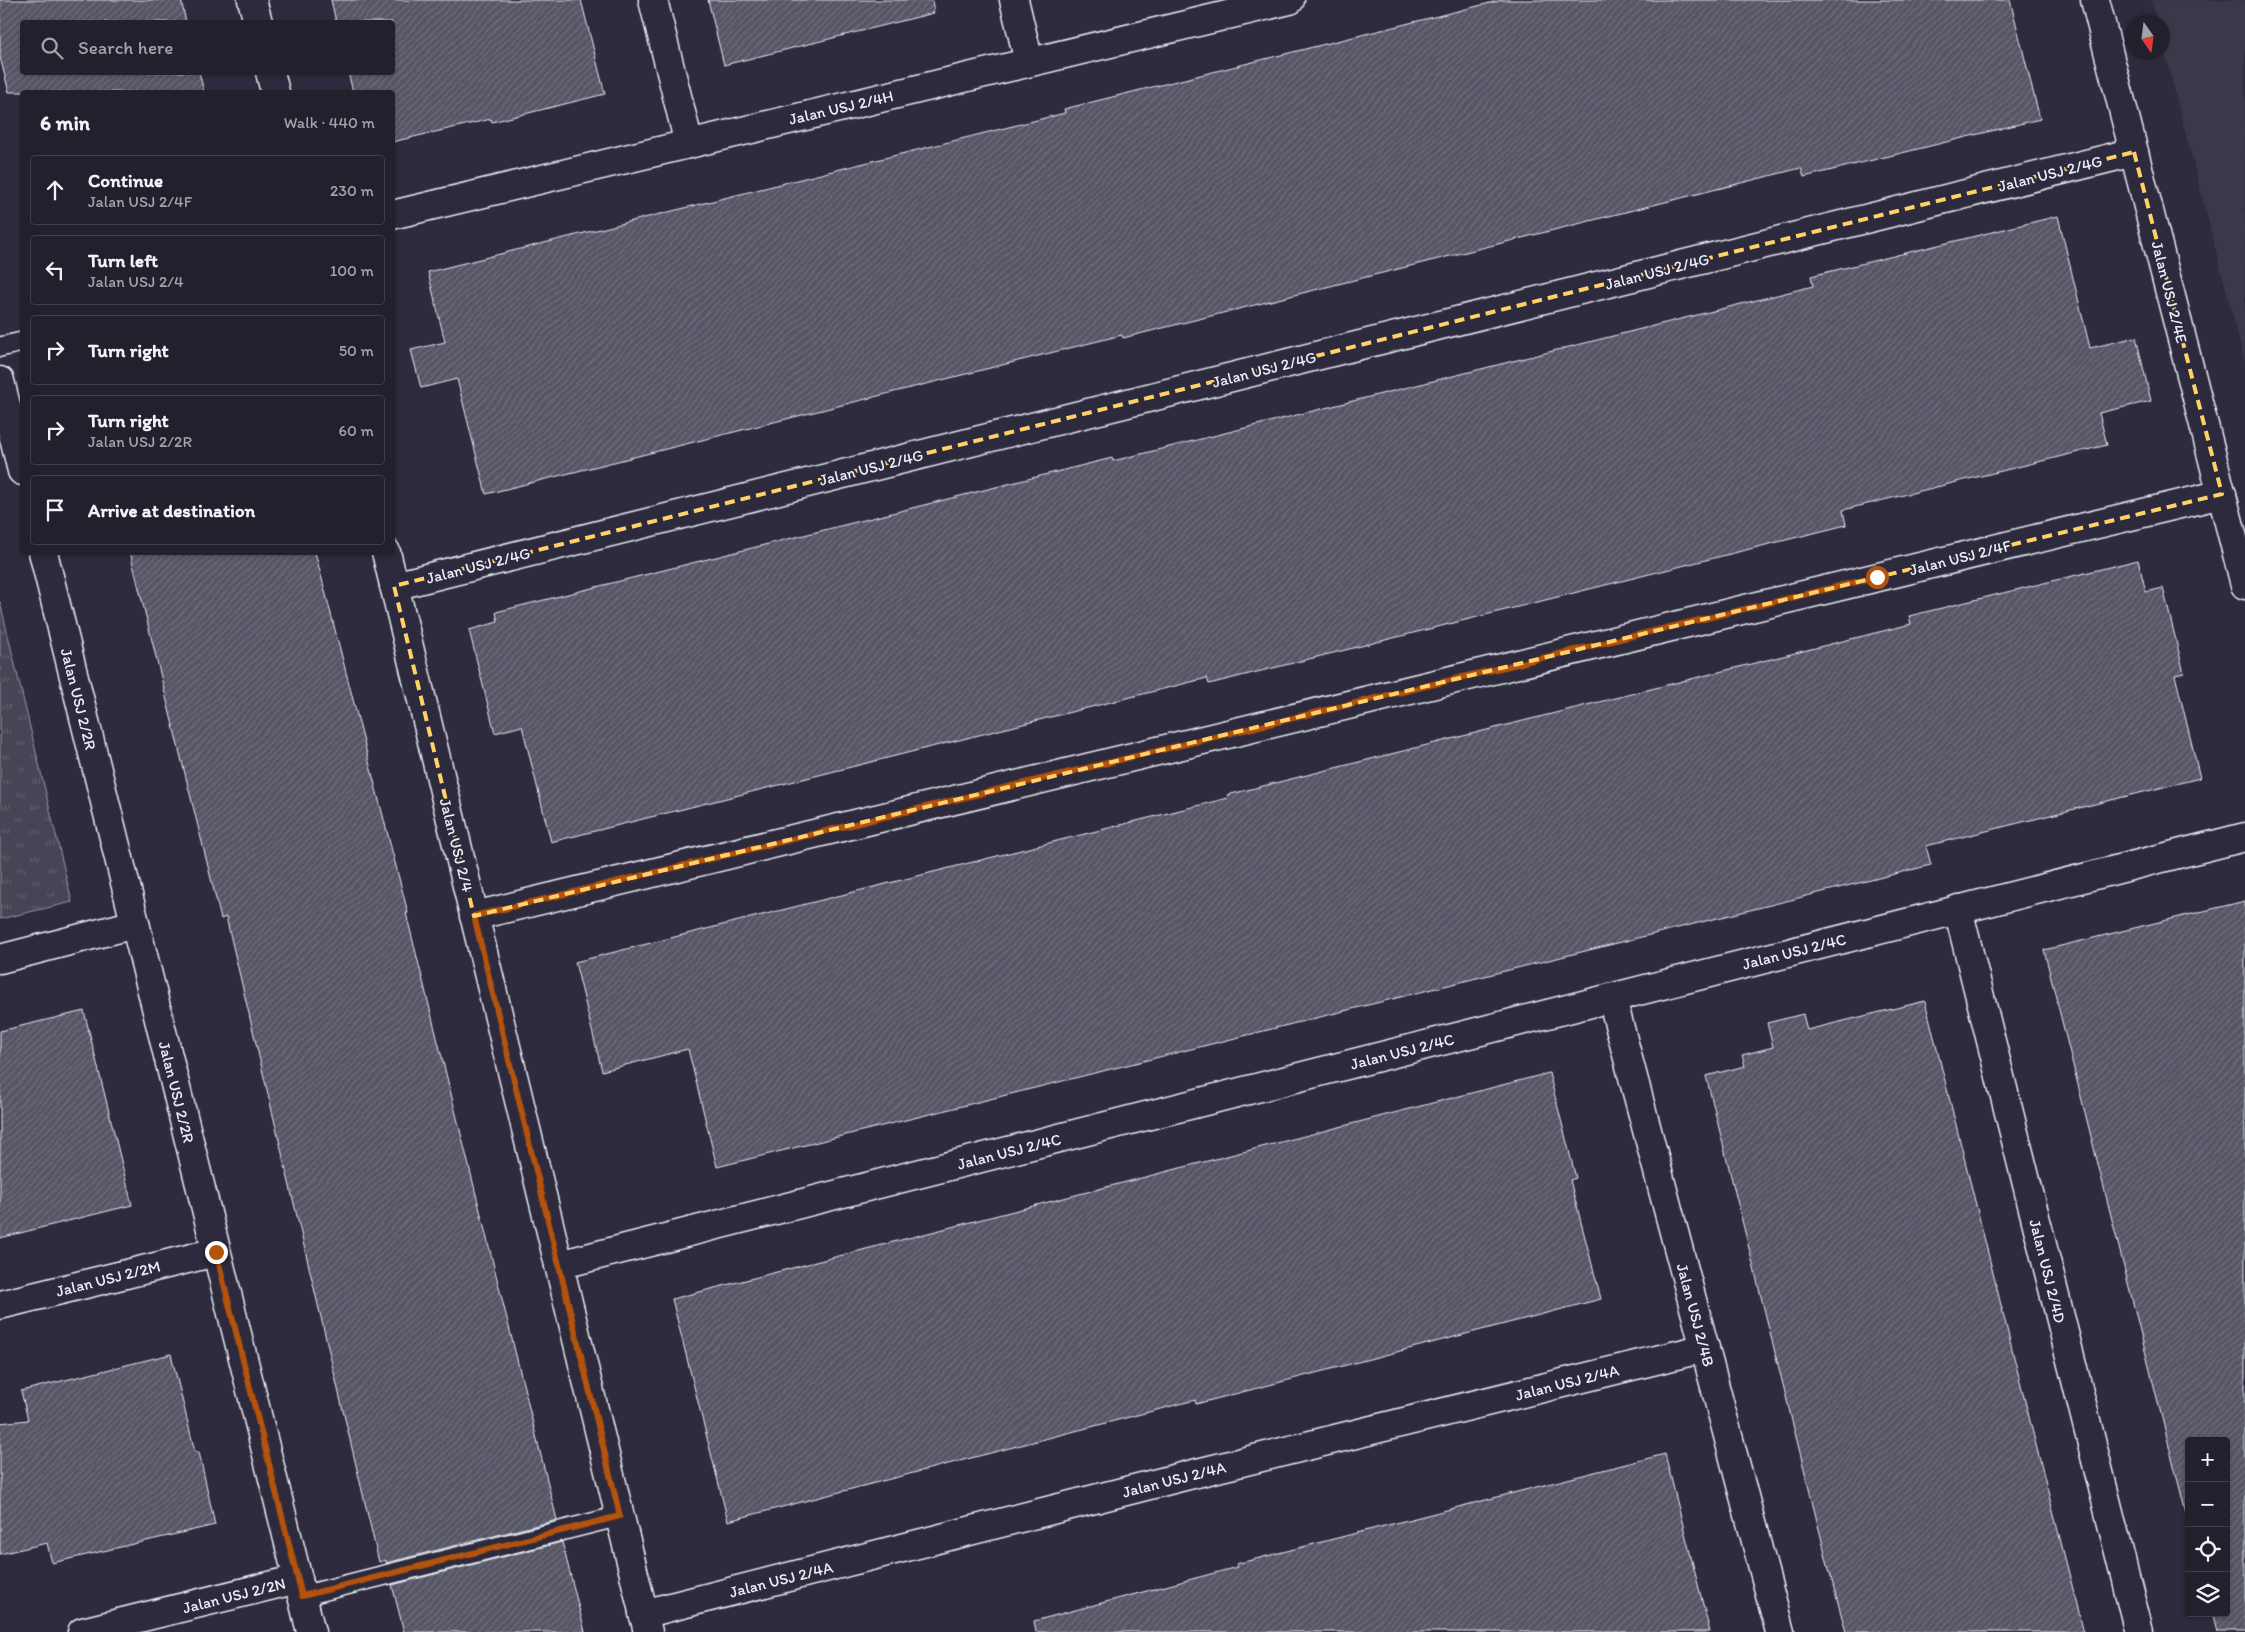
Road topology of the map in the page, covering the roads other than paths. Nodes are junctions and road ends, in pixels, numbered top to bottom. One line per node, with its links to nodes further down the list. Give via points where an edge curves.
1 (252, 0): 6 (street)
2 (653, 0): 10 (street)
3 (1014, 0): 7 (street)
4 (1290, 0): 7 (street, Jalan USJ 2/4H)
5 (2095, 0): 11 (street, Jalan USJ 2/4E)
6 (257, 20)
7 (1029, 62): 10 (street, Jalan USJ 2/4H)
8 (271, 75): 9 (street)
9 (274, 90)
10 (689, 144): 12 (street, Jalan USJ 2/4H)
11 (2134, 152): 18 (street, Jalan USJ 2/4E); 22 (street, Jalan USJ 2/4G)
12 (395, 214)
13 (20, 343): 14 (lane)
14 (0, 348)
15 (0, 381): 16 (street)
16 (4, 411): 17 (street)
17 (20, 464)
18 (2222, 494): 21 (street, Jalan USJ 2/4E); 25 (street, Jalan USJ 2/4F)
19 (44, 555): 26 (street, Jalan USJ 2/2R)
20 (387, 555): 22 (street, Jalan USJ 2/4)
21 (2245, 585)
22 (394, 586): 25 (street, Jalan USJ 2/4)
23 (2245, 836): 24 (street, Jalan USJ 2/4C)
24 (1958, 909): 28 (street, Jalan USJ 2/4C); 39 (street, Jalan USJ 2/4D)
25 (474, 916): 30 (street, Jalan USJ 2/4)
26 (136, 924): 27 (street); 29 (street, Jalan USJ 2/2R)
27 (0, 959)
28 (1612, 998): 30 (street, Jalan USJ 2/4C); 32 (street, Jalan USJ 2/4B)
29 (216, 1252): 31 (street, Jalan USJ 2/2M); 34 (street, Jalan USJ 2/2R)
30 (558, 1265): 33 (street, Jalan USJ 2/4)
31 (0, 1305)
32 (1705, 1348): 35 (street, Jalan USJ 2/4A, via 1189,1475); 38 (street, Jalan USJ 2/4B)
33 (620, 1516): 34 (lane); 35 (street, Jalan USJ 2/4)
34 (300, 1587): 36 (street, Jalan USJ 2/2N); 37 (street, Jalan USJ 2/2R)
35 (646, 1623)
36 (82, 1632)
37 (311, 1632)
38 (1780, 1632)
39 (2139, 1632)

